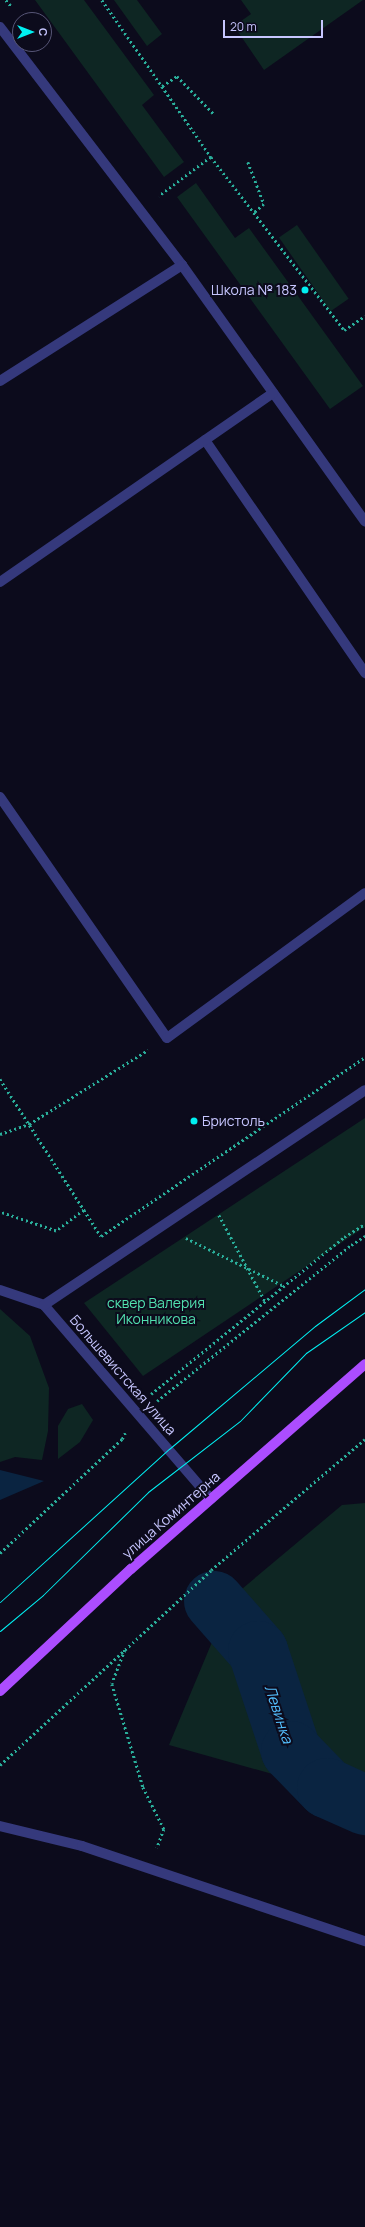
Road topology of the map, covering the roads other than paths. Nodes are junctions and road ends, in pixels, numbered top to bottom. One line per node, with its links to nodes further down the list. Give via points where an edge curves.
1 (0, 27): 2 (street)
2 (182, 265): 3 (street); 4 (street)
3 (0, 381)
4 (273, 393): 5 (street); 6 (street)
5 (205, 440): 7 (street); 8 (street)
6 (365, 522)
7 (0, 582)
8 (365, 673)
9 (0, 797): 10 (street, via 167,1038)
10 (365, 893)
11 (365, 1090): 13 (street)
12 (0, 1290): 13 (street)
13 (44, 1305): 15 (street, Большевистская улица)
14 (365, 1364): 15 (main road, улица Коминтерна)
15 (212, 1499): 16 (main road, улица Коминтерна, via 131,1569)
16 (0, 1691)
17 (0, 1826): 18 (street, via 82,1846)
18 (365, 1941)

